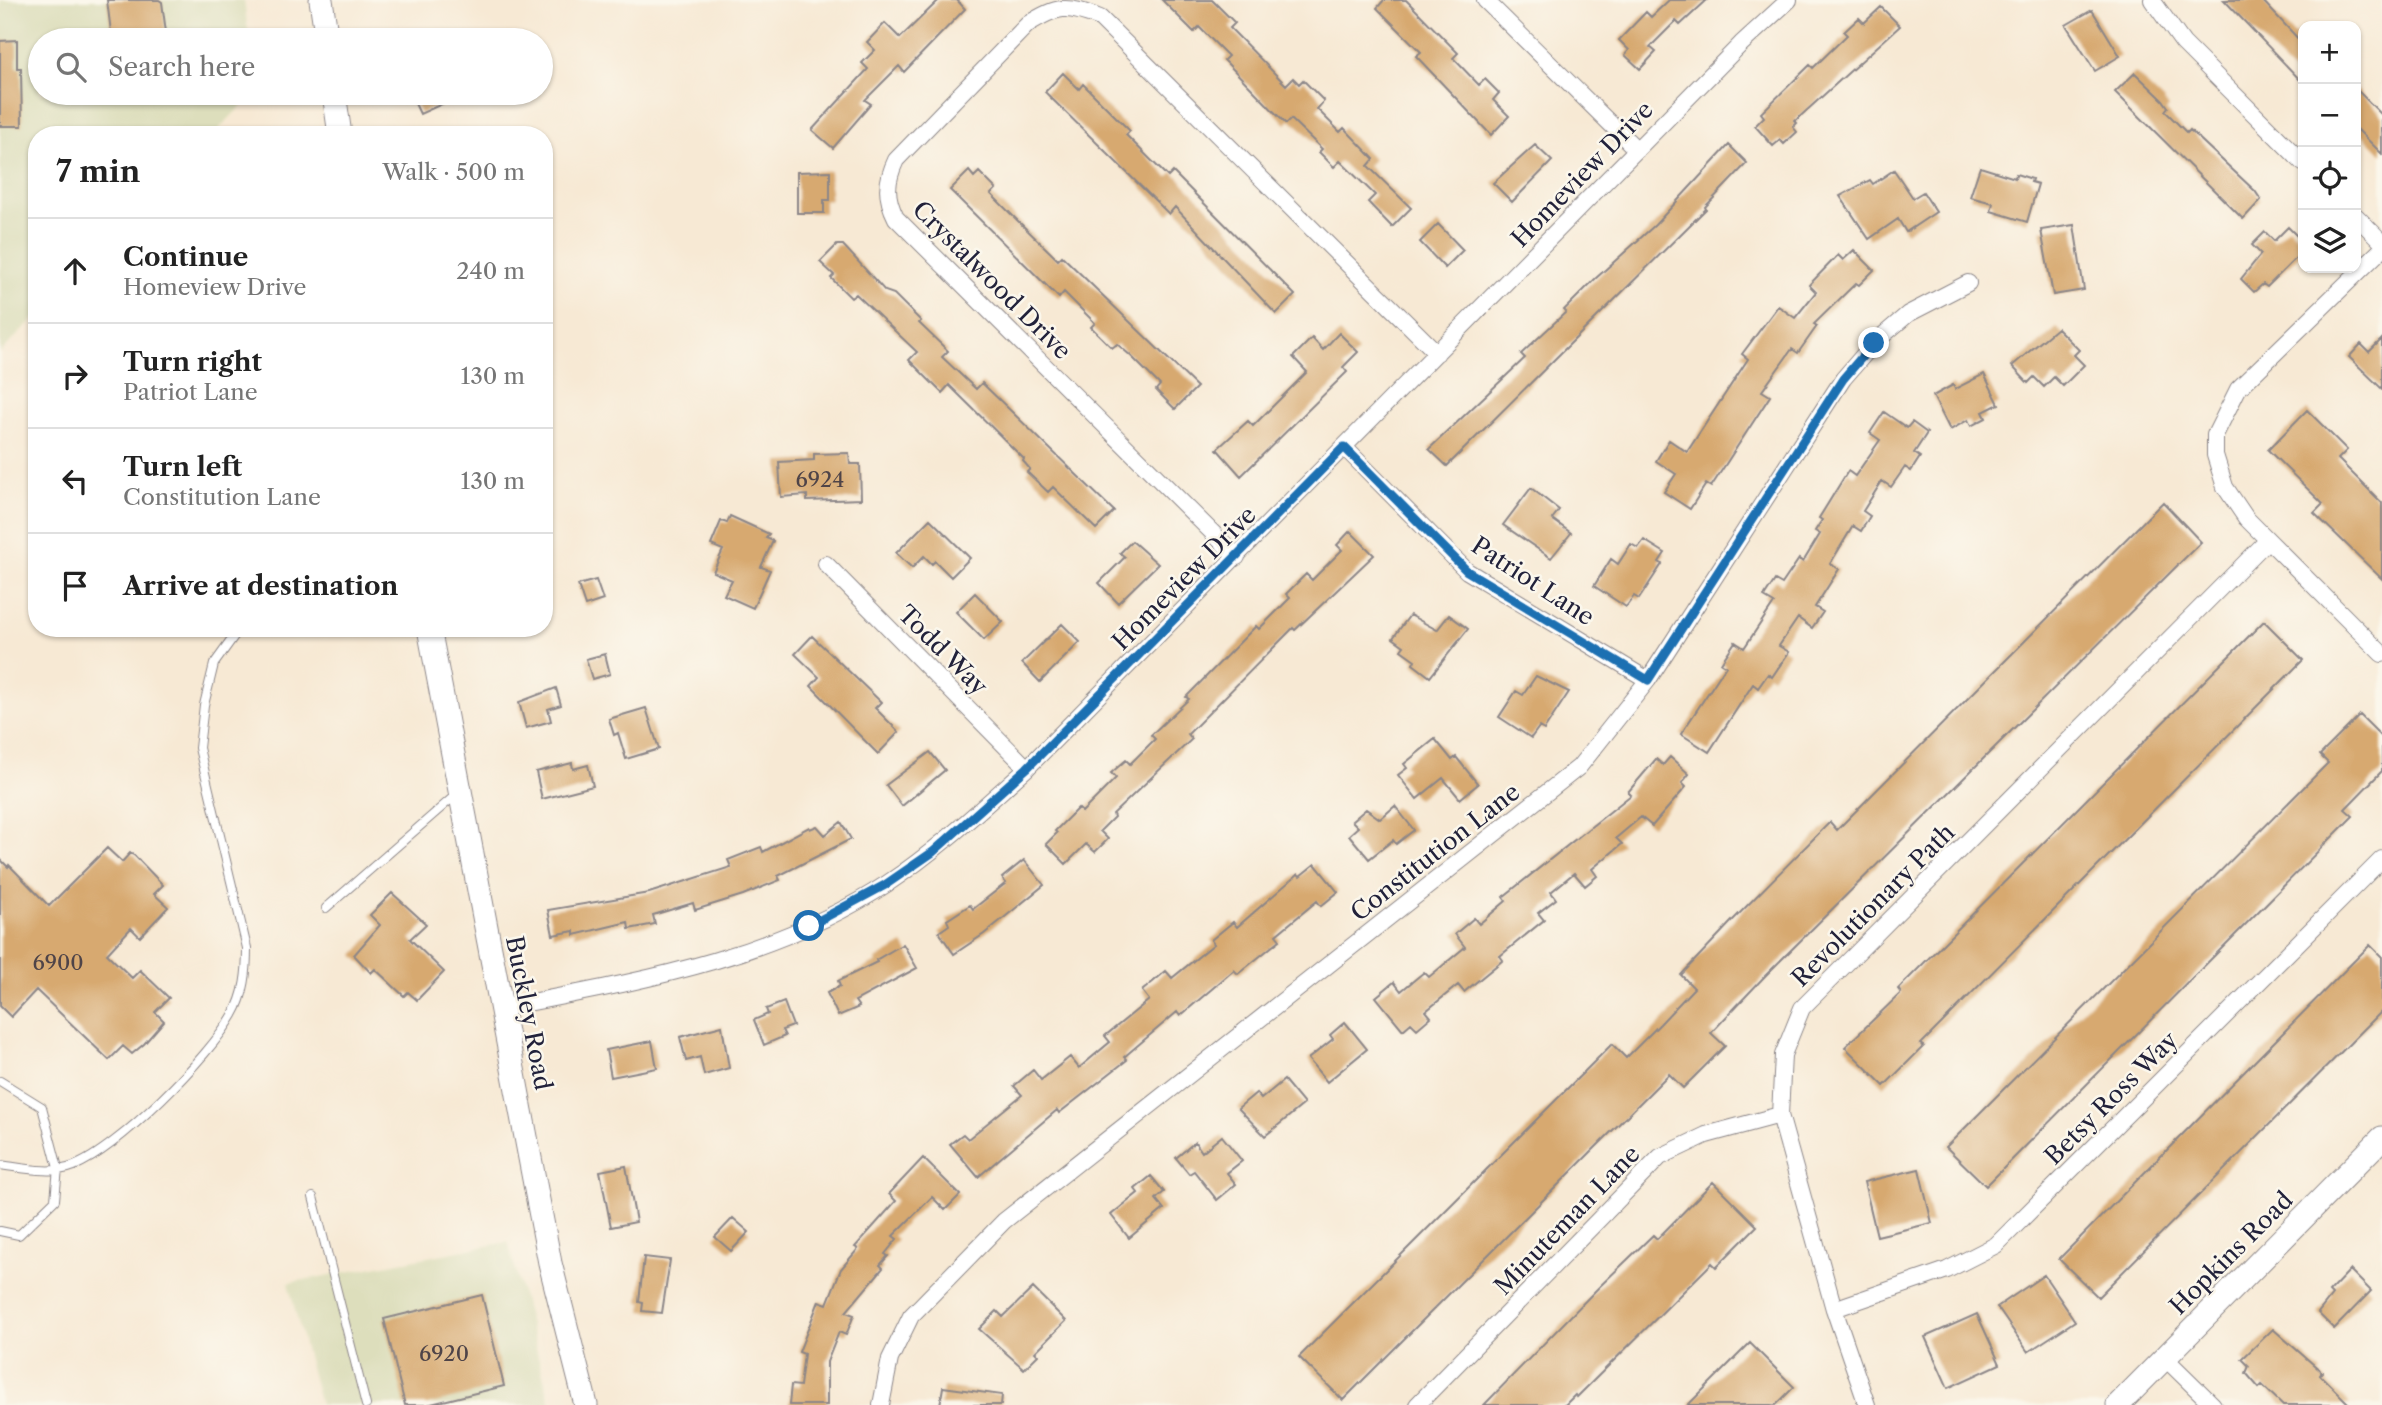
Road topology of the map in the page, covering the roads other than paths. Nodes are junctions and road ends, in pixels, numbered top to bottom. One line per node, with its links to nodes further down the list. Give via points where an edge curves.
1 (321, 0): 5 (street)
2 (1485, 0): 8 (street)
3 (1788, 0): 8 (street, Homeview Drive)
4 (2152, 0): 9 (street, via 2183,43)
5 (325, 28)
6 (336, 105): 7 (street)
7 (340, 126)
8 (1637, 150): 14 (street, Homeview Drive)
9 (2298, 158)
10 (2361, 221): 11 (street)
11 (2382, 242)
12 (2382, 249): 16 (street, via 2238,389 2224,412 2215,435 2215,455 2225,486)
13 (1968, 282): 22 (street, Constitution Lane, via 1908,314 1874,343 1843,379)
14 (1437, 353): 15 (street, Homeview Drive); 17 (street, Crystalwood Drive, via 1100,18 1069,7 1050,10 1028,24 896,160 888,177 888,202 896,218)
15 (1344, 447): 17 (street, Homeview Drive); 22 (street, Patriot Lane, via 1467,571)
16 (2267, 541): 21 (street); 29 (street, Revolutionary Path, via 1802,1009 1783,1055)
17 (1237, 557): 23 (street, Homeview Drive)
18 (826, 565): 23 (street, Todd Way)
19 (234, 637): 32 (lane, via 214,664 199,748 247,948 247,975 234,1014 212,1046 104,1147 74,1166)
20 (431, 637): 24 (street, Buckley Road)
21 (2382, 654)
22 (1648, 680): 39 (street, Constitution Lane, via 1579,766 1004,1221 911,1317 890,1359)
23 (1027, 768): 27 (street, Homeview Drive, via 933,852 885,885 809,926 752,951 670,975)
24 (460, 791): 26 (lane); 27 (street, Buckley Road)
25 (2382, 859): 35 (street, Betsy Ross Way, via 1996,1245 1947,1270)
26 (326, 908)
27 (501, 1008): 38 (street, Buckley Road, via 550,1263)
28 (0, 1081): 32 (lane, via 42,1107)
29 (1780, 1115): 35 (street, Revolutionary Path); 40 (street, Minuteman Lane, via 1706,1136 1660,1157)
30 (2382, 1138): 36 (street, Hopkins Road)
31 (0, 1165): 32 (lane)
32 (58, 1168): 34 (lane, via 55,1200 19,1235)
33 (313, 1197): 37 (lane)
34 (0, 1231)
35 (1834, 1309): 41 (street, Revolutionary Path)
36 (2165, 1358): 42 (street, Hopkins Road); 43 (street)
37 (366, 1405)
38 (586, 1405)
39 (881, 1405)
40 (1418, 1405)
41 (1867, 1405)
42 (2118, 1405)
43 (2213, 1405)

